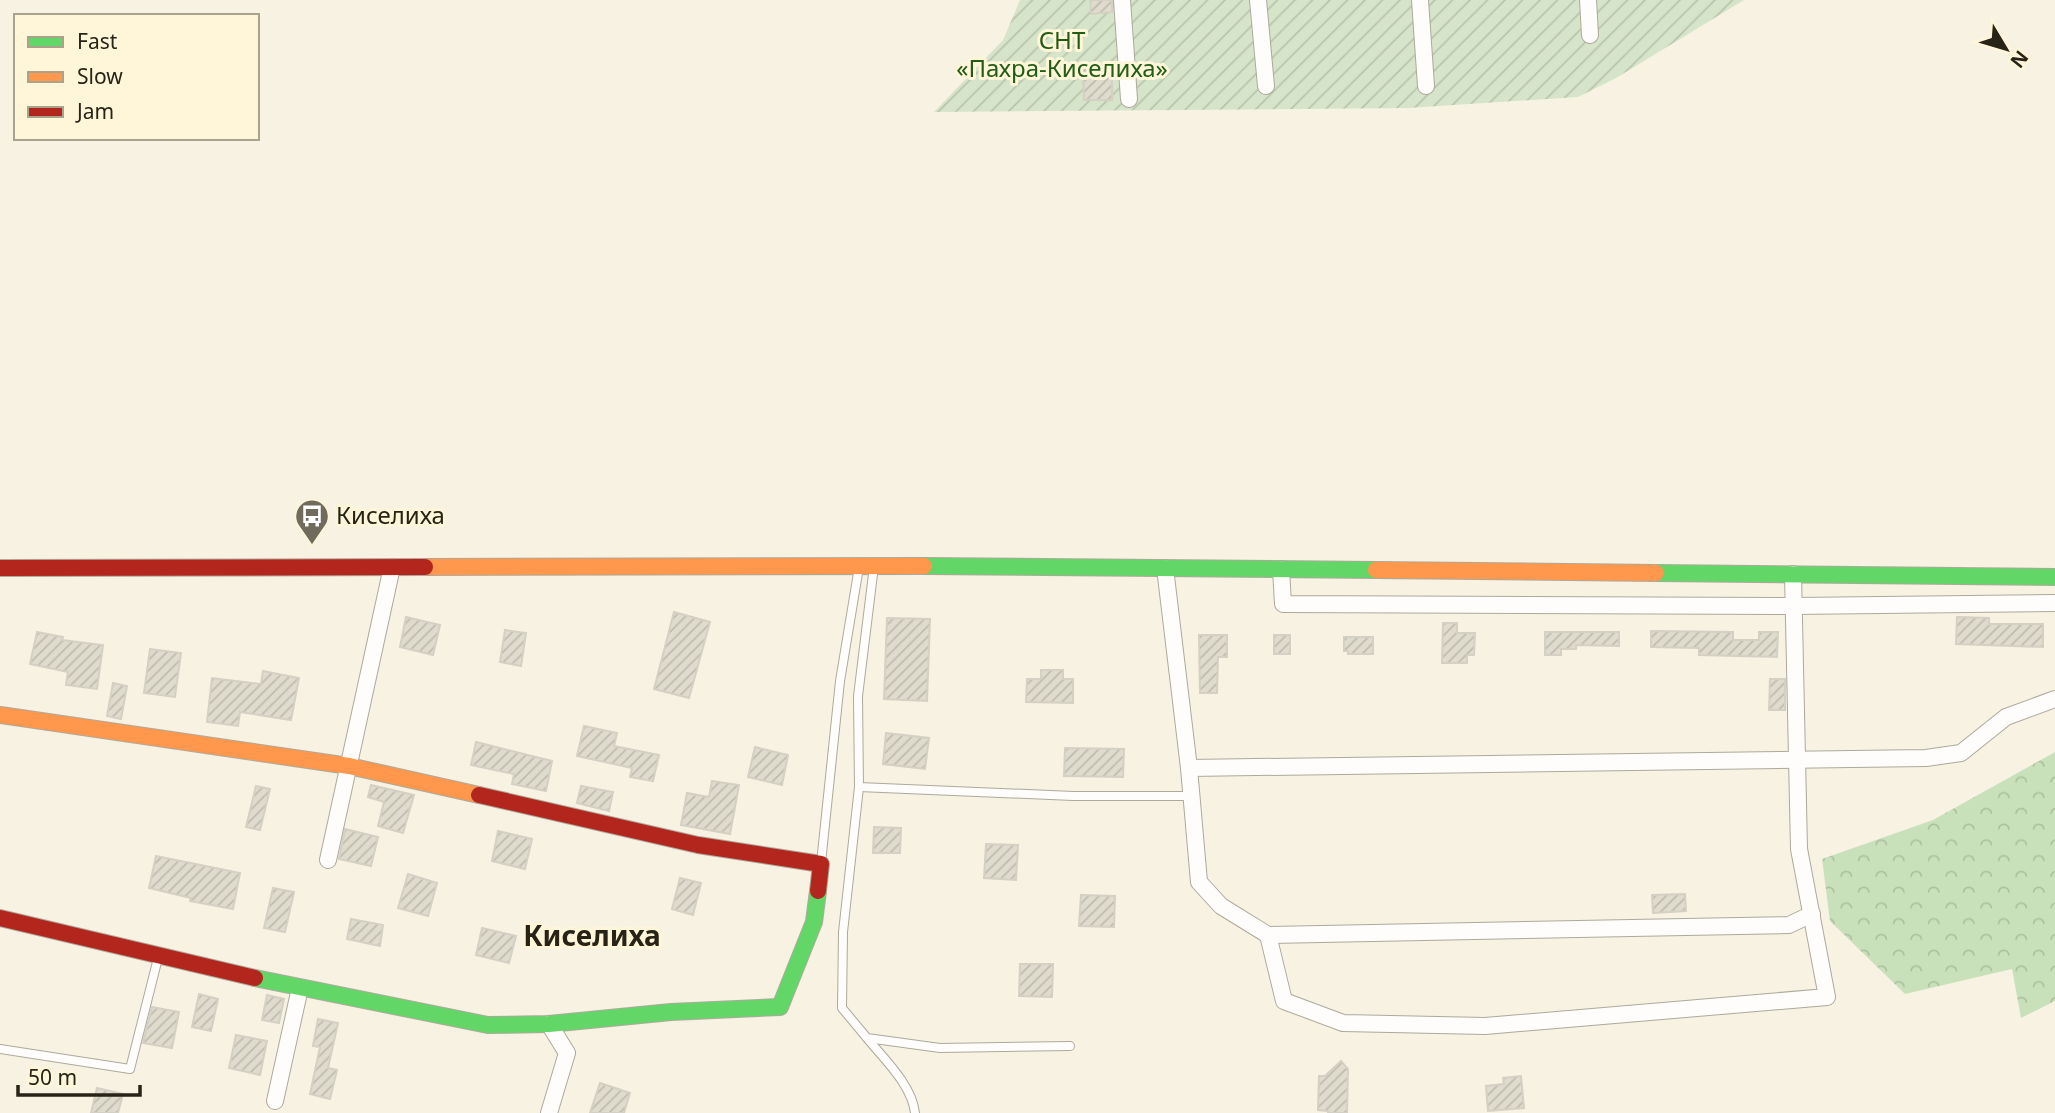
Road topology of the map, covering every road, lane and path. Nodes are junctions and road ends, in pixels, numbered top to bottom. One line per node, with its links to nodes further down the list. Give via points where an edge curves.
1 (1122, 0): 8 (street)
2 (1258, 0): 6 (street)
3 (1420, 0): 7 (street)
4 (1588, 0): 5 (street)
5 (1590, 35)
6 (1266, 86)
7 (1426, 86)
8 (1129, 99)
9 (867, 565): 10 (street); 12 (street); 23 (lane, via 858,696); 26 (lane, via 840,681)
10 (392, 567): 11 (street); 21 (street)
11 (0, 568)
12 (1165, 568): 13 (street); 22 (street)
13 (1280, 569): 14 (street); 17 (street, via 1283,604)
14 (1793, 573): 15 (street); 17 (street)
15 (2055, 577)
16 (2055, 603): 17 (street)
17 (1794, 606): 20 (street)
18 (2055, 699): 20 (street, via 2006,717 1961,753)
19 (0, 715): 21 (street)
20 (1798, 760): 22 (street); 27 (street, via 1799,849)
21 (349, 766): 25 (street); 26 (street, via 698,845)
22 (1189, 768): 24 (street)
23 (859, 787): 24 (lane); 33 (lane, via 843,932 842,1008)
24 (1191, 796): 29 (street, via 1199,882 1221,906)
25 (328, 860)
26 (821, 864): 32 (street, via 814,922 780,1007)
27 (1812, 914): 29 (street, via 1788,925); 29 (street, via 1828,997 1485,1026 1343,1023 1284,1001)
28 (0, 918): 30 (street)
29 (1268, 934)
30 (159, 956): 31 (street); 35 (lane, via 130,1069)
31 (300, 988): 32 (street, via 488,1025); 36 (street)
32 (549, 1024): 37 (street, via 567,1053)
33 (867, 1038): 34 (lane, via 940,1048); 38 (lane, via 899,1077)
34 (1070, 1046)
35 (0, 1049)
36 (275, 1101)
37 (549, 1113)
38 (915, 1113)

